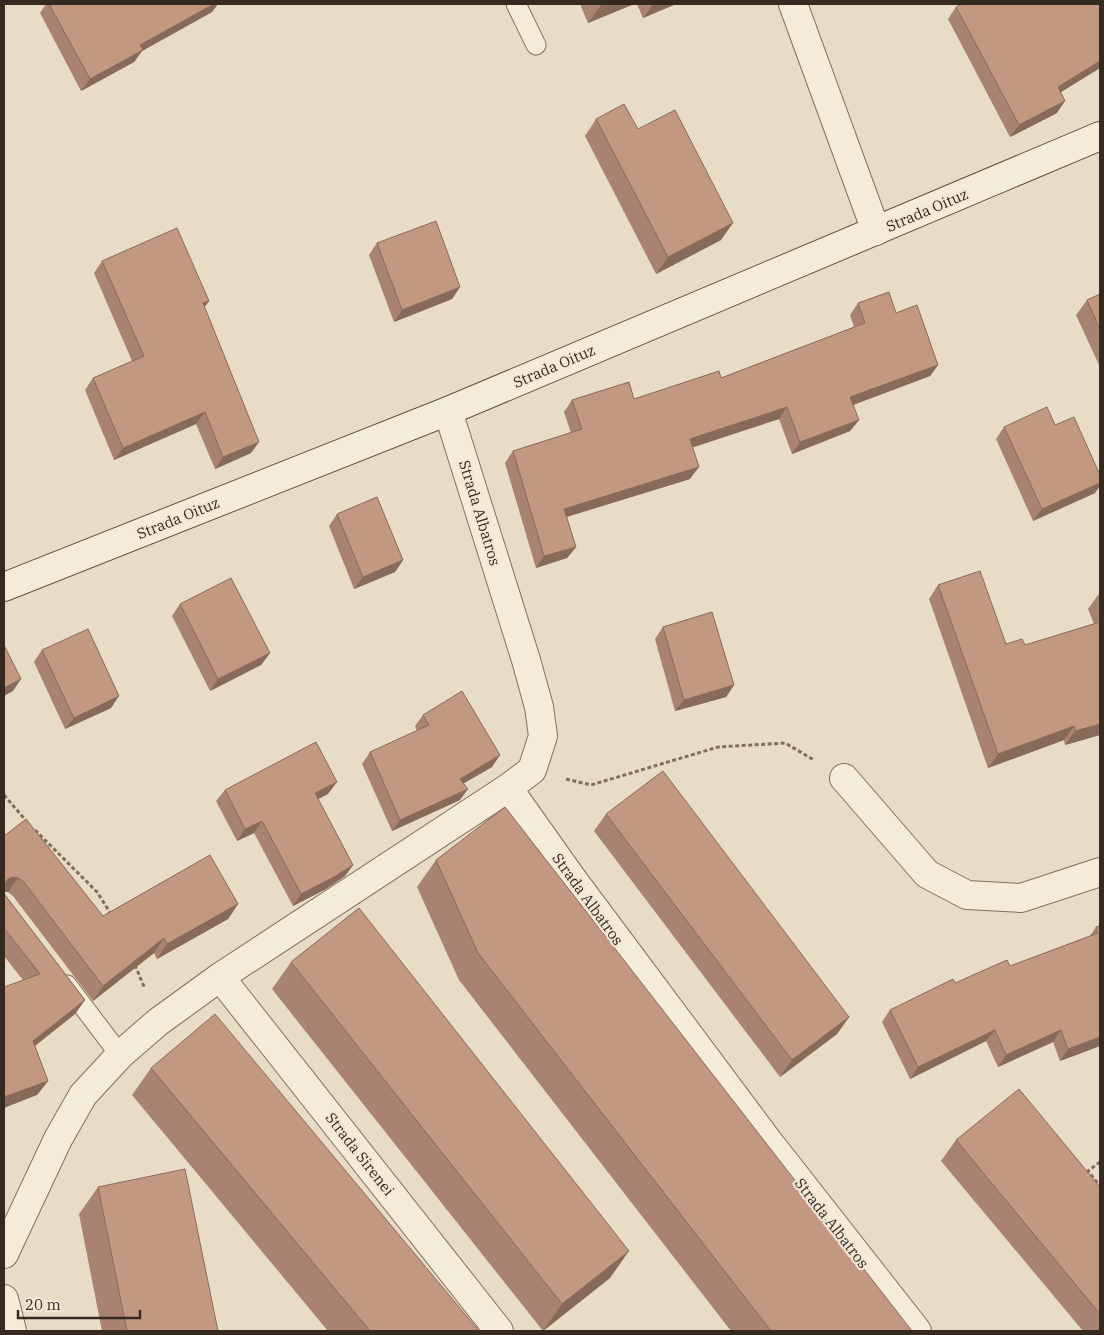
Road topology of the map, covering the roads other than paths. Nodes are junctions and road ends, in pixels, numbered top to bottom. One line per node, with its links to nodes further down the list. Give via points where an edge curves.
1 (516, 4): 3 (lane)
2 (794, 4): 5 (street)
3 (536, 45)
4 (1100, 136): 5 (street, Strada Oituz)
5 (876, 231): 6 (street, Strada Oituz)
6 (448, 411): 7 (street, Strada Oituz); 9 (street, Strada Albatros, via 539,707 543,736 532,770)
7 (4, 587)
8 (844, 778): 10 (street, via 928,874 967,895 1021,898)
9 (508, 788): 12 (street); 18 (street, Strada Albatros, via 768,1141)
10 (1100, 872)
11 (56, 971): 13 (lane)
12 (220, 977): 13 (street, via 158,1022); 17 (street, Strada Sirenei)
13 (120, 1055): 14 (street, via 83,1095 58,1139)
14 (4, 1254)
15 (4, 1299): 16 (street)
16 (12, 1331)
17 (500, 1331)
18 (916, 1331)

